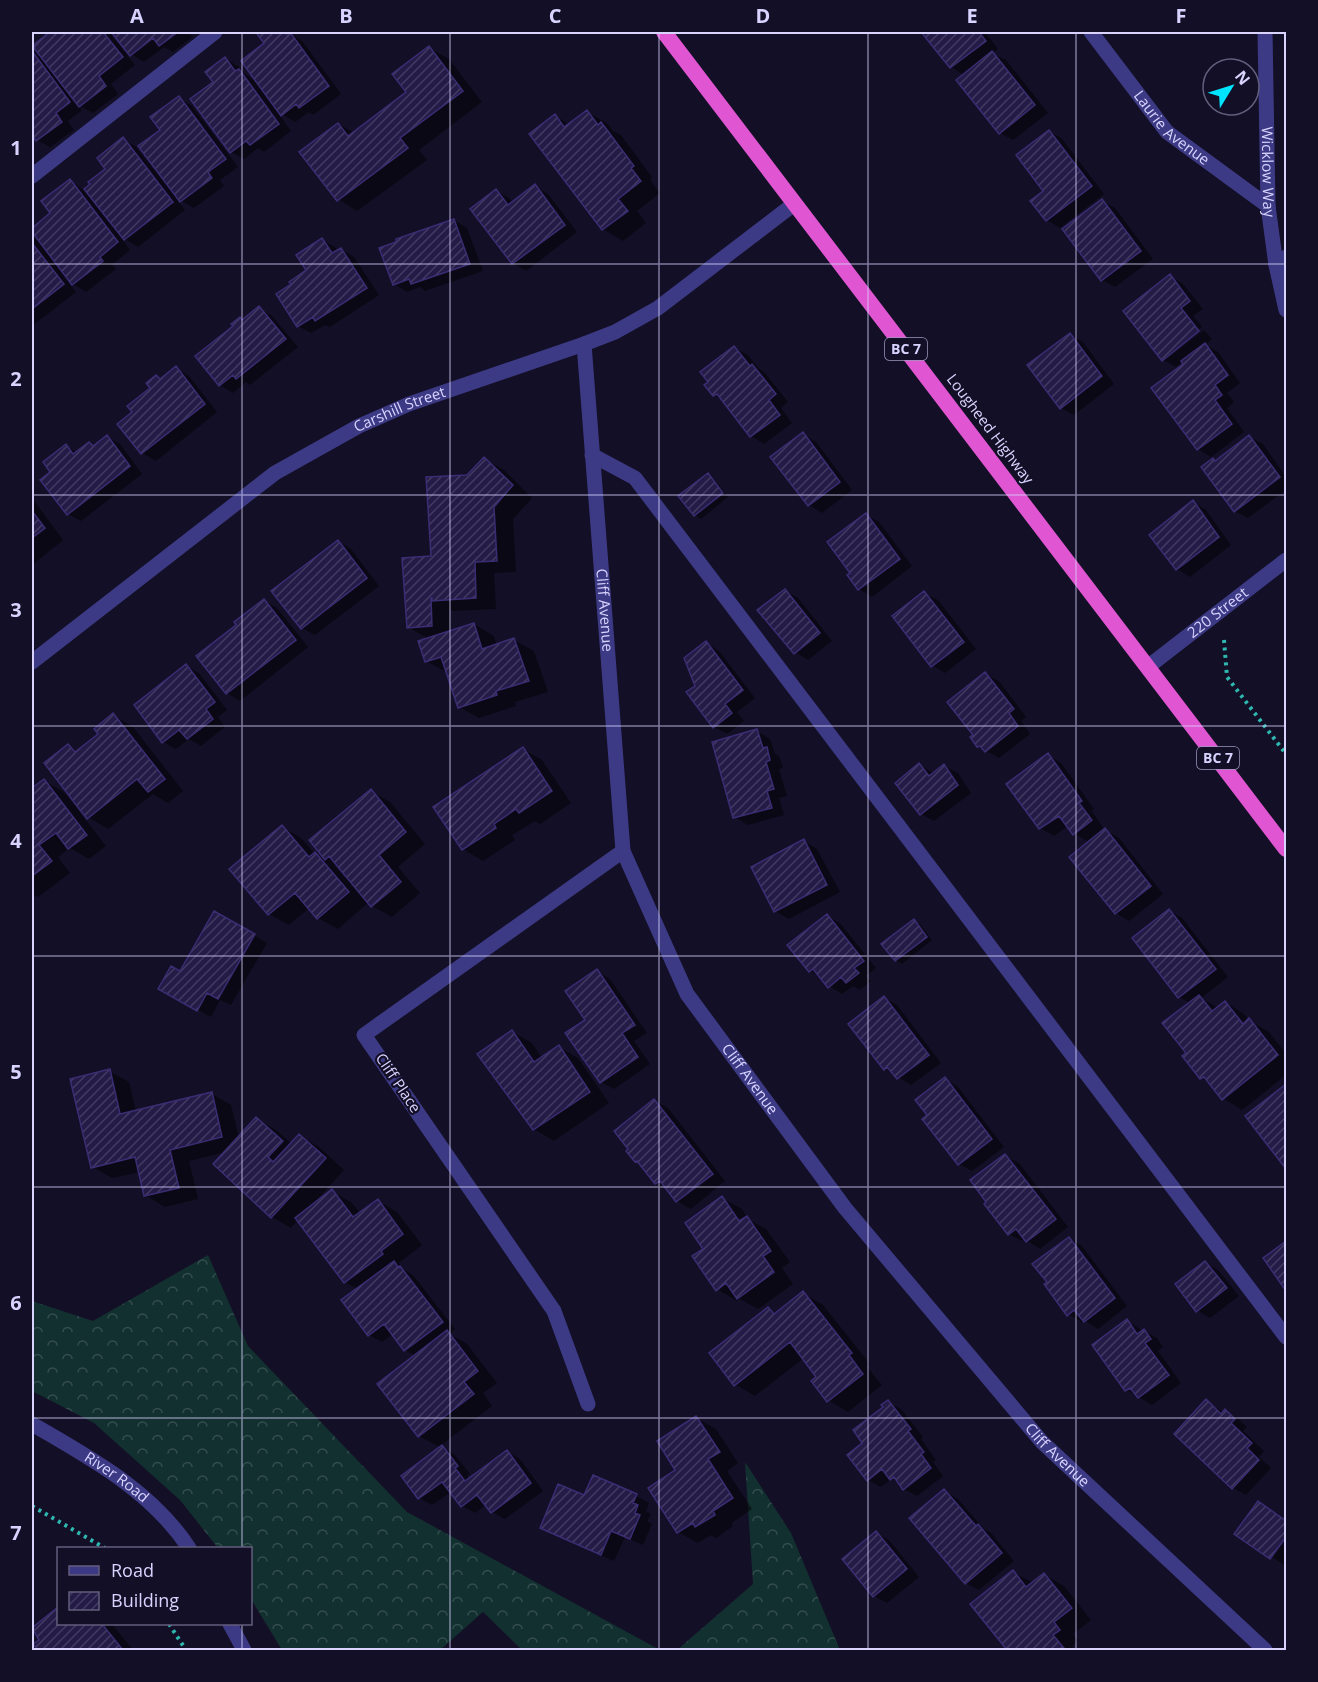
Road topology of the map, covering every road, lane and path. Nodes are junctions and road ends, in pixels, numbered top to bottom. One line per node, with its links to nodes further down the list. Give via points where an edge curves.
1 (215, 32): 5 (street)
2 (664, 32): 6 (highway, Lougheed Highway / BC 7)
3 (1091, 32): 7 (street, Laurie Avenue, via 1167,132)
4 (1265, 32): 7 (street, Wicklow Way)
5 (32, 176)
6 (794, 204): 10 (street, Carshill Street, via 658,308); 15 (highway, Lougheed Highway / BC 7)
7 (1268, 206): 8 (street, Wicklow Way)
8 (1281, 261): 9 (street, Wicklow Way)
9 (1287, 310)
10 (584, 344): 11 (street, Cliff Avenue); 14 (street, Carshill Street, via 409,404 359,426 275,473)
11 (592, 455): 18 (street, Cliff Avenue); 19 (street, via 635,478)
12 (1287, 560): 15 (street, 220 Street)
13 (1224, 640): 16 (path, via 1227,677)
14 (32, 662)
15 (1149, 666): 17 (highway, Lougheed Highway / BC 7)
16 (1287, 754)
17 (1287, 849)
18 (623, 851): 20 (street, Cliff Place, via 364,1035 554,1311); 29 (street, Cliff Avenue, via 687,994 845,1208 1042,1442)
19 (1287, 1337)
20 (588, 1404)
21 (32, 1424): 24 (street, River Road, via 129,1484)
22 (32, 1506): 23 (path)
23 (103, 1547)
24 (188, 1547)
25 (171, 1625): 27 (path)
26 (231, 1625): 28 (street)
27 (186, 1650)
28 (244, 1650)
29 (1265, 1650)

